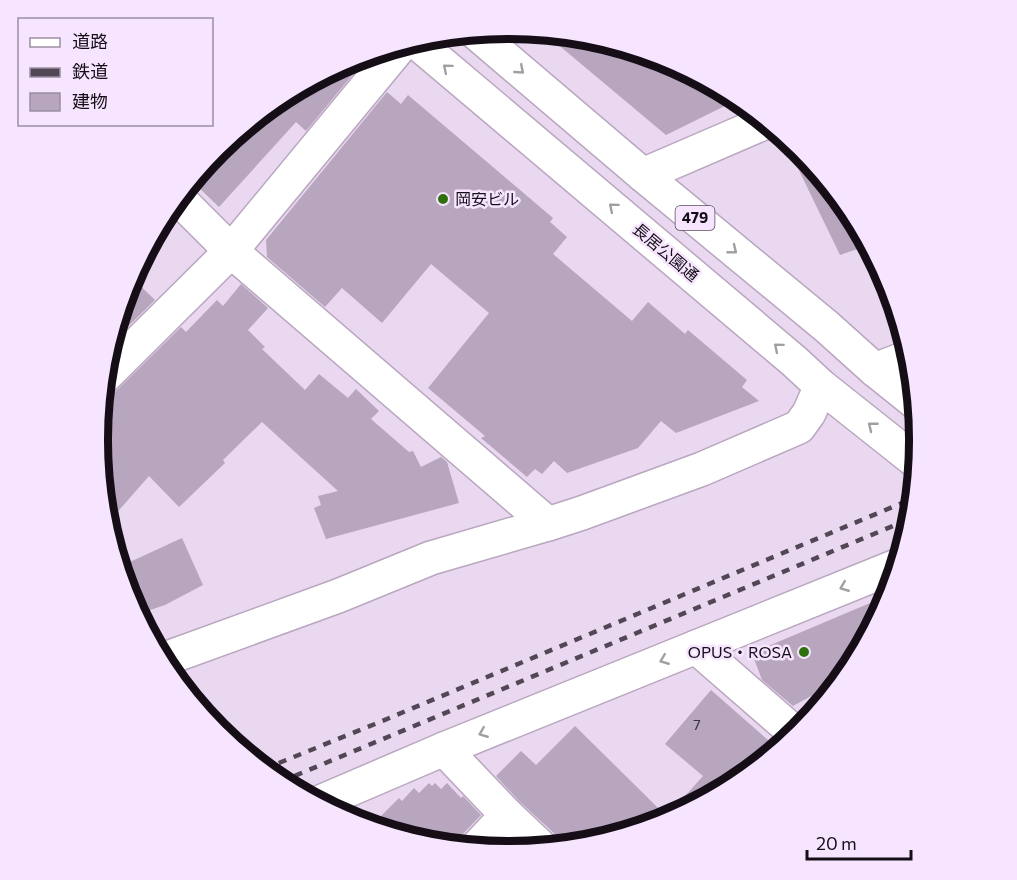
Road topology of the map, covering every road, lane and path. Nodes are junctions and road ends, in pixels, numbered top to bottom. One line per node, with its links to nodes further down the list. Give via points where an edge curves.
1 (487, 40): 5 (main road, 479, one-way to 5)
2 (425, 48): 11 (main road, 長居公園通 / 479, one-way to 2)
3 (391, 57): 7 (main road)
4 (757, 126): 5 (main road)
5 (643, 175): 10 (main road, 479, one-way to 10)
6 (184, 204): 7 (main road)
7 (231, 251): 9 (main road); 14 (main road)
8 (901, 360): 10 (main road)
9 (114, 367)
10 (875, 370): 12 (main road, 479)
11 (821, 386): 13 (main road, 長居公園通 / 479, one-way to 11); 14 (main road, via 799,427 702,469)
12 (907, 396)
13 (909, 456)
14 (548, 524): 17 (main road, via 431,558)
15 (888, 570): 16 (main road, one-way to 16)
16 (696, 647): 18 (main road); 19 (main road, one-way to 19)
17 (171, 657)
18 (788, 727)
19 (444, 749): 20 (main road); 21 (main road)
20 (328, 799)
21 (507, 815): 22 (main road); 23 (main road)
22 (483, 840)
23 (534, 840)

